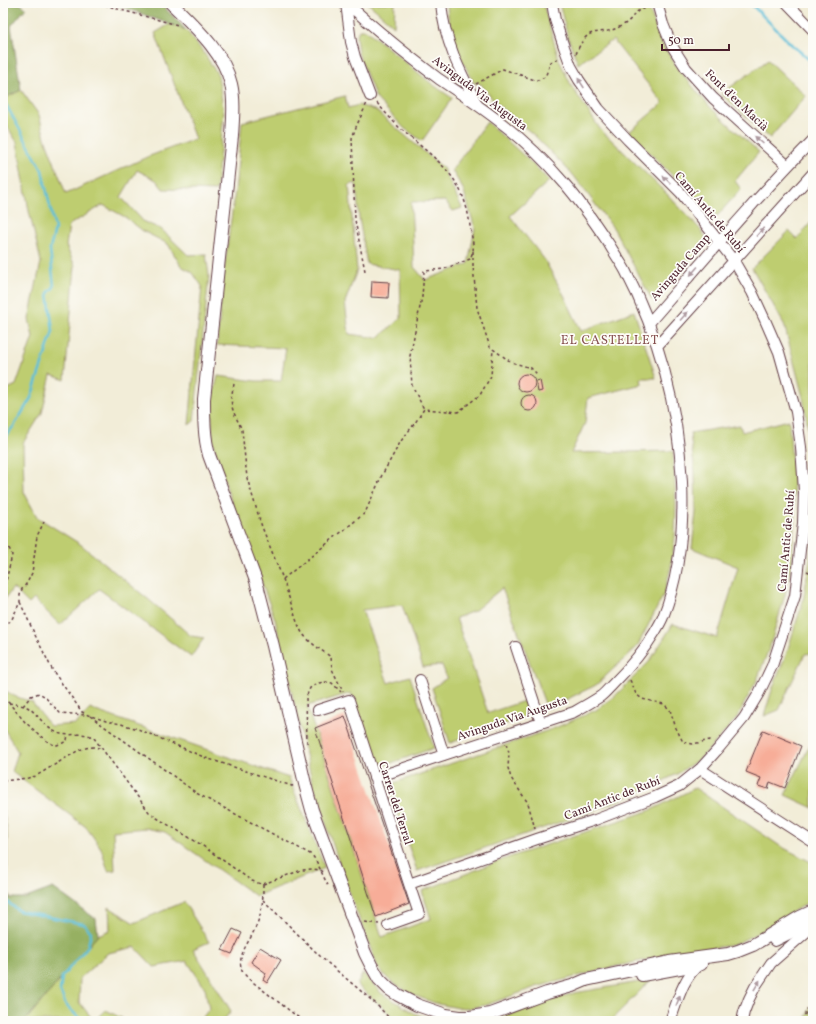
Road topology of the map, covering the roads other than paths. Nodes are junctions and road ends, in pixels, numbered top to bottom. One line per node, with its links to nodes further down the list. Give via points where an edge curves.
1 (171, 3): 36 (main road, via 198,31 226,68 233,105 232,136 205,390 206,443 262,601 315,817 365,954 379,979 389,989 406,1000 452,1016 465,1018 484,1015 547,992)
2 (346, 3): 8 (street, via 350,42); 9 (street, Avinguda Via Augusta, via 393,44)
3 (442, 3): 9 (street, via 448,40)
4 (552, 3): 13 (street, Camí Antic de Rubí, one-way to 4, via 681,193 599,109 578,80 562,40)
5 (657, 3): 11 (street, Font d'en Macià, one-way to 5, via 713,98 686,68 672,46)
6 (791, 5): 7 (street)
7 (813, 30)
8 (370, 96)
9 (477, 105): 15 (street, Avinguda Via Augusta, via 533,150 584,207 624,269)
10 (813, 140): 11 (street, Avinguda Camp)
11 (788, 166): 13 (street, Avinguda Camp)
12 (813, 173): 14 (street, one-way to 12)
13 (719, 241): 14 (street, Camí Antic de Rubí); 15 (street, Avinguda Camp, one-way to 15)
14 (734, 261): 16 (street, one-way to 14); 22 (street, Camí Antic de Rubí, via 779,352 796,412 804,491 803,523 795,596 772,666 744,718)
15 (649, 322): 16 (street, Avinguda Via Augusta)
16 (658, 345): 20 (street, Avinguda Via Augusta, via 670,389 681,462 683,506 681,545 675,580 663,618 646,647 626,671 601,696 574,712)
17 (516, 647): 20 (street)
18 (420, 680): 21 (street)
19 (318, 710): 23 (street, Carrer del Terral, via 349,700)
20 (541, 723): 21 (street, Avinguda Via Augusta)
21 (444, 755): 23 (street, Avinguda Via Augusta)
22 (700, 769): 24 (street); 25 (street, Camí Antic de Rubí, via 679,786 655,797)
23 (374, 778): 25 (street, Carrer del Terral)
24 (813, 842)
25 (410, 884): 30 (street, Carrer del Terral, via 419,914)
26 (813, 906): 28 (street)
27 (813, 911): 28 (main road)
28 (800, 917): 32 (main road, via 738,951)
29 (813, 921): 33 (main road, via 747,953)
30 (388, 925)
31 (813, 926): 38 (street, one-way to 31, via 749,999 771,963)
32 (652, 965): 34 (street); 36 (main road, via 586,980)
33 (699, 965): 34 (main road); 35 (street)
34 (678, 969): 35 (street); 36 (main road)
35 (686, 980): 37 (street, one-way to 35)
36 (572, 986)
37 (670, 1021)
38 (742, 1021)

